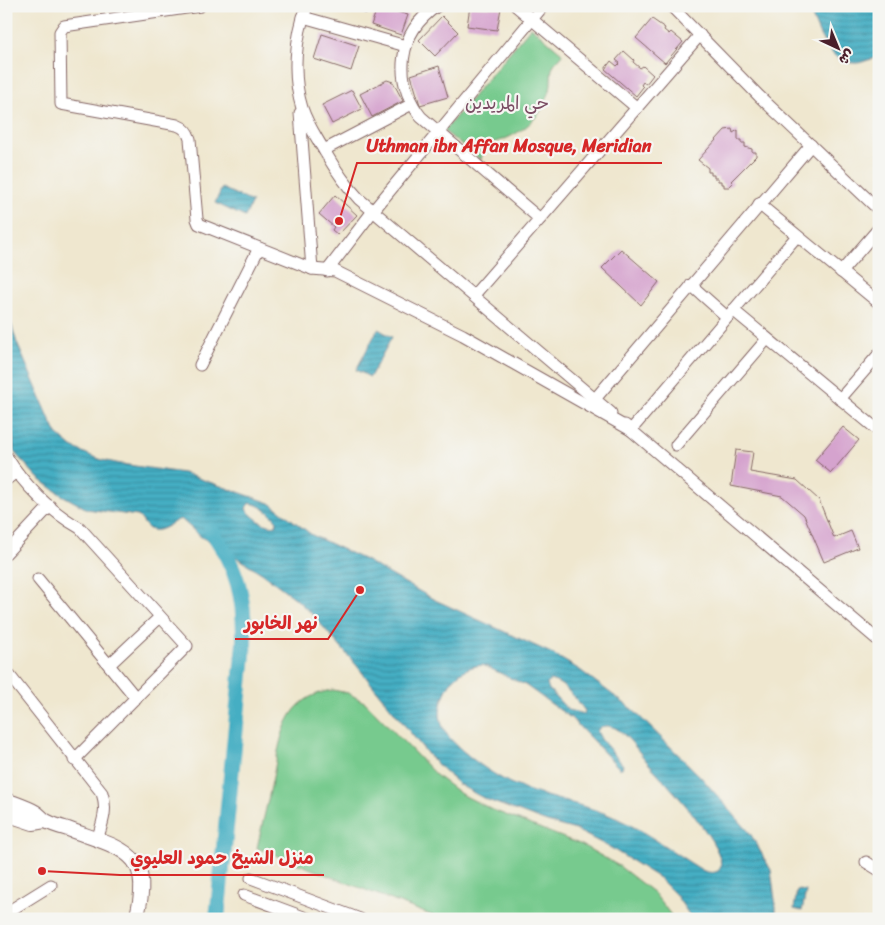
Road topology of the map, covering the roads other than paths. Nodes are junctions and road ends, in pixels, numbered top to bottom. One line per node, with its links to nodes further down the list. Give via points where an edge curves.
1 (200, 6): 22 (street, via 64,26 60,32 60,103 184,128 190,140 199,224)
2 (437, 6): 9 (street, via 423,17)
3 (516, 6): 7 (street)
4 (543, 6): 7 (street)
5 (671, 6): 8 (street)
6 (305, 12): 9 (street); 10 (street, via 297,52)
7 (533, 19): 12 (street); 13 (street)
8 (700, 35): 12 (street); 14 (street)
9 (406, 46): 11 (street, via 402,72)
10 (298, 91): 15 (street, via 307,121); 23 (street)
11 (412, 104): 13 (street); 15 (street)
12 (637, 108): 19 (street)
13 (438, 132): 17 (street); 19 (street)
14 (810, 145): 16 (street); 18 (street)
15 (324, 150): 17 (street, via 351,191)
16 (759, 204): 21 (street); 26 (street)
17 (373, 210): 24 (street); 27 (street)
18 (879, 210)
19 (540, 219): 27 (street)
20 (879, 228): 25 (street)
21 (797, 236): 25 (street); 29 (street)
22 (259, 248): 23 (street); 32 (street)
23 (312, 270): 24 (street)
24 (327, 271): 35 (street, via 335,271 463,336)
25 (841, 272): 28 (street)
26 (691, 286): 29 (street); 33 (street)
27 (474, 296): 33 (street)
28 (879, 303)
29 (730, 314): 30 (street); 35 (street)
30 (767, 339): 34 (street); 37 (street)
31 (879, 354): 34 (street)
32 (200, 364)
33 (595, 399): 35 (street)
34 (840, 399): 36 (street)
35 (631, 430): 45 (street)
36 (879, 431)
37 (676, 445)
38 (6, 456): 39 (street)
39 (16, 472): 40 (street); 41 (street)
40 (6, 480)
41 (50, 506): 42 (street); 44 (street, via 80,528)
42 (6, 553)
43 (38, 579): 46 (street)
44 (160, 617): 46 (street); 48 (street, via 188,646)
45 (878, 638)
46 (110, 665): 48 (street)
47 (6, 671): 49 (street)
48 (136, 698): 49 (street)
49 (74, 760): 53 (street, via 104,800 104,817)
50 (6, 800): 52 (main road, via 33,811)
51 (6, 814): 52 (main road, via 33,823)
52 (45, 821): 53 (main road)
53 (97, 840): 61 (main road, via 122,850 136,864 142,885)
54 (866, 862): 55 (street)
55 (879, 870)
56 (251, 878): 62 (street)
57 (51, 885): 59 (street)
58 (244, 895): 60 (street)
59 (6, 912)
60 (302, 918)
61 (136, 919)
62 (360, 919)

